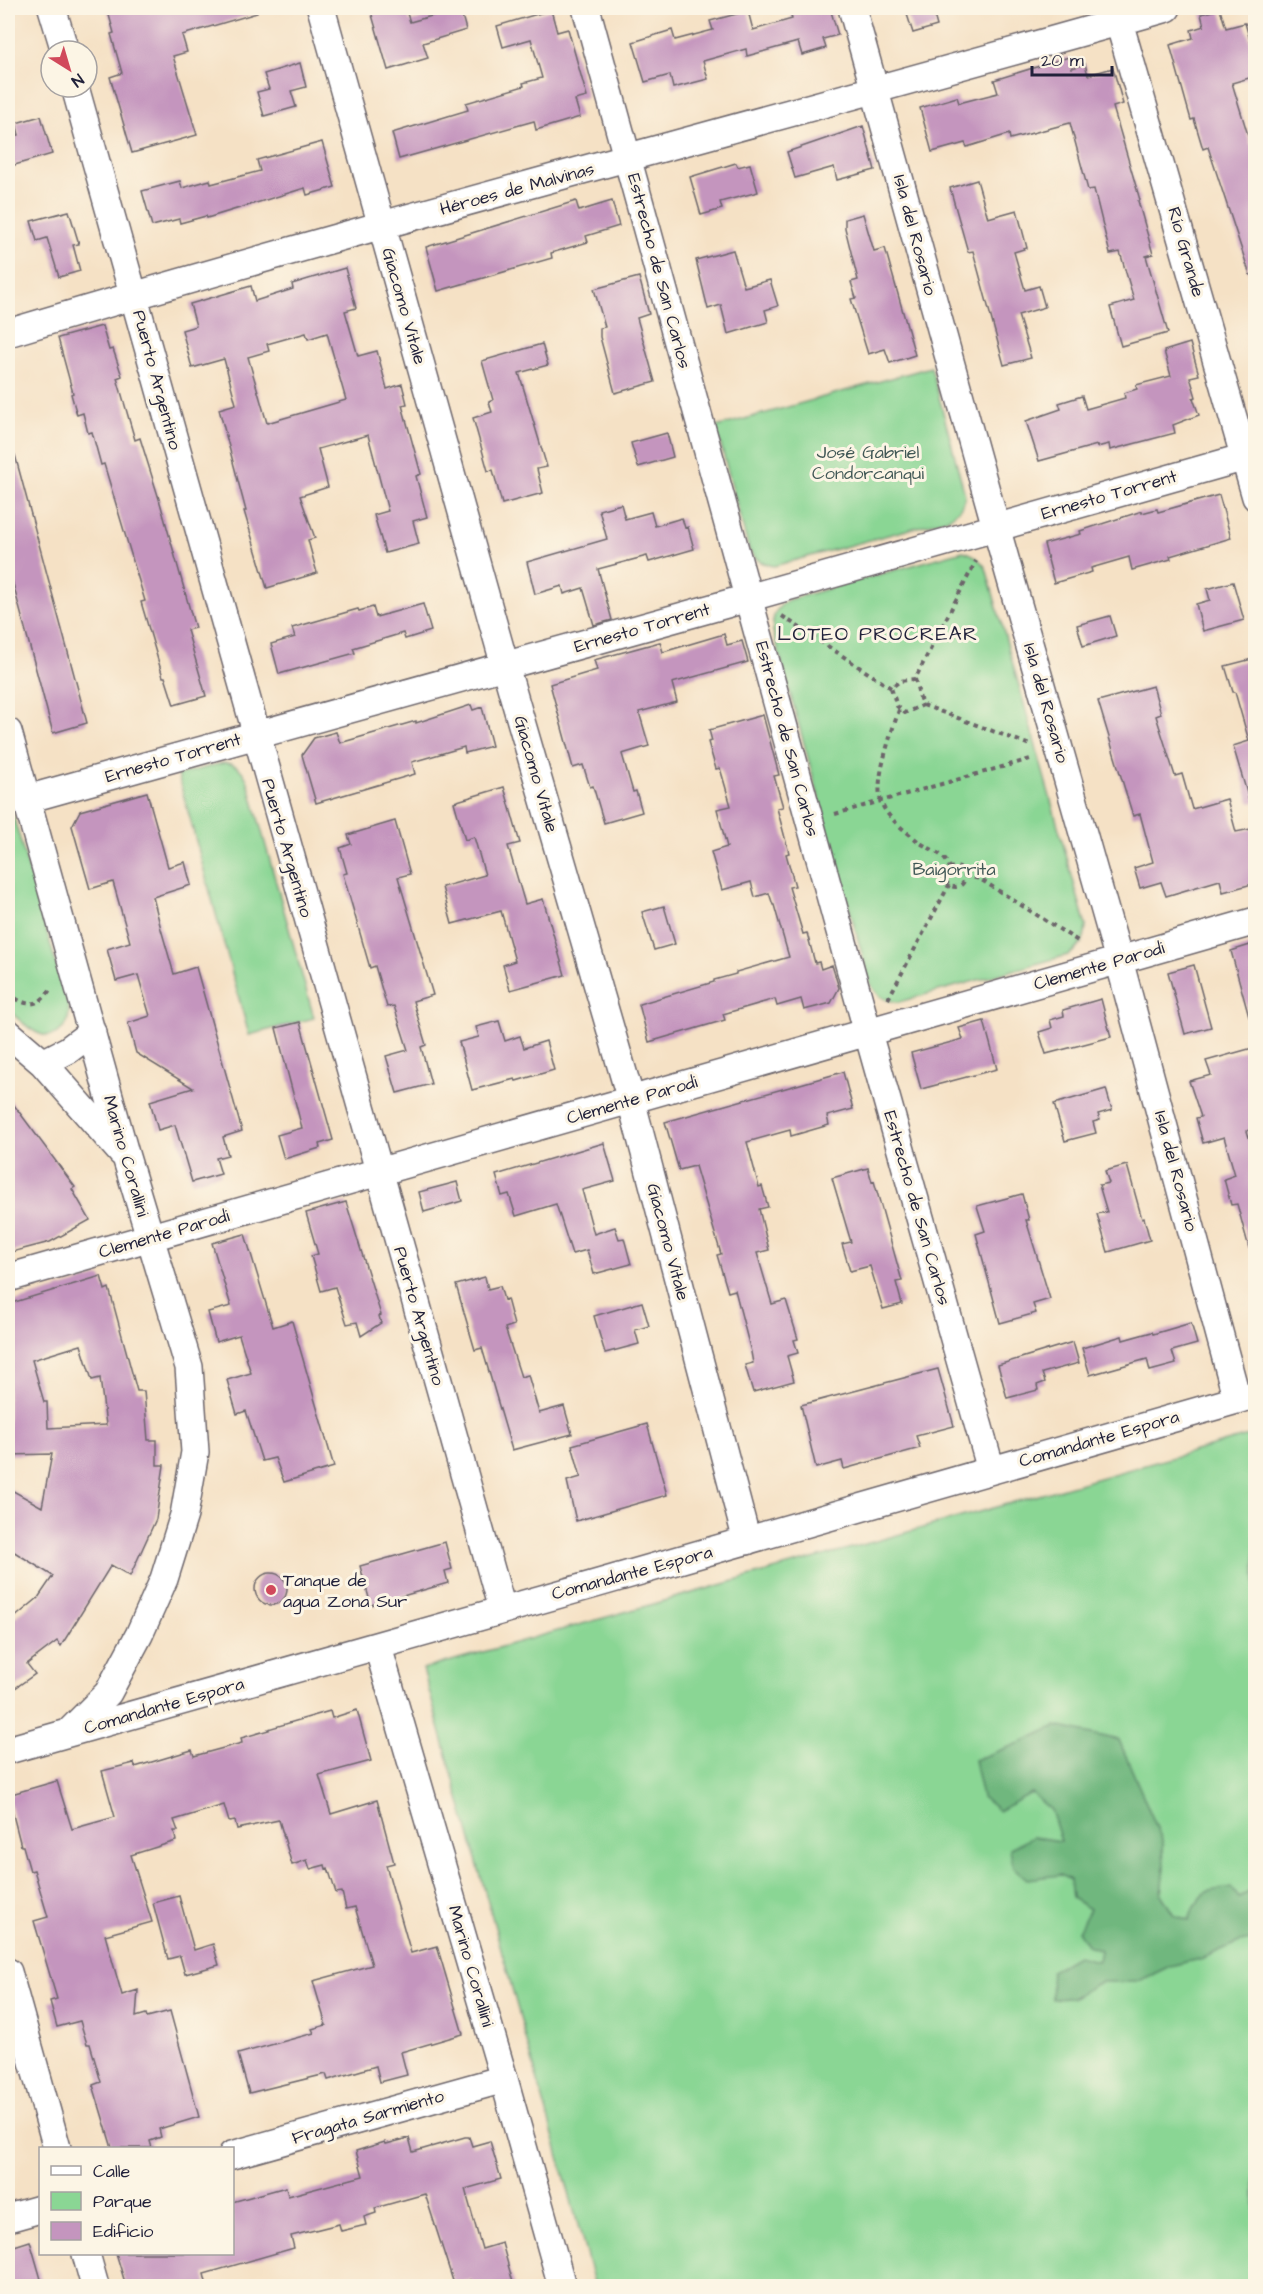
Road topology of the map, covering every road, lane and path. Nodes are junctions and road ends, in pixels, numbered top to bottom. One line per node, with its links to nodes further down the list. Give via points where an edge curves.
1 (52, 8): 7 (street)
2 (321, 8): 11 (street, Giacomo Vitale)
3 (586, 8): 10 (street, Estrecho de San Carlos)
4 (852, 8): 8 (street, Isla del Rosario)
5 (1167, 8): 6 (street, Héroes de Malvinas)
6 (1117, 14): 8 (street, Héroes de Malvinas); 14 (street, Río Grande)
7 (61, 39)
8 (876, 91): 10 (street, Héroes de Malvinas); 16 (street, Isla del Rosario)
9 (78, 99): 12 (street, Puerto Argentino)
10 (628, 158): 11 (street, Héroes de Malvinas); 20 (street, Estrecho de San Carlos)
11 (382, 226): 12 (street, Héroes de Malvinas); 24 (street, Giacomo Vitale)
12 (134, 295): 13 (street, Héroes de Malvinas); 30 (street, Puerto Argentino)
13 (8, 333)
14 (1250, 456): 15 (street, Río Grande); 16 (street, Ernesto Torrent)
15 (1256, 497)
16 (996, 526): 18 (path); 20 (street, Ernesto Torrent); 43 (street, Isla del Rosario)
17 (968, 559): 18 (path)
18 (975, 562): 19 (path); 25 (path)
19 (981, 571)
20 (748, 598): 22 (path); 24 (street, Ernesto Torrent); 48 (street, Estrecho de San Carlos)
21 (788, 609): 22 (path)
22 (784, 617): 23 (path); 26 (path)
23 (780, 626)
24 (505, 666): 30 (street, Ernesto Torrent); 50 (street, Giacomo Vitale)
25 (915, 679): 26 (path, via 900,681); 27 (path)
26 (891, 688): 28 (path)
27 (923, 705): 28 (path, via 904,713); 32 (path)
28 (899, 710): 36 (path, via 881,773)
29 (8, 732): 35 (street, Marino Corallini)
30 (255, 735): 35 (street, Ernesto Torrent); 52 (street, Puerto Argentino)
31 (1027, 735): 32 (path)
32 (1030, 746): 33 (path)
33 (1034, 758): 34 (path); 36 (path)
34 (1036, 766)
35 (27, 799): 46 (street, Marino Corallini)
36 (881, 801): 37 (path, via 834,814); 38 (path, via 903,828 921,844 937,851)
37 (831, 803)
38 (950, 868): 39 (path, via 960,868); 40 (path, via 945,876)
39 (966, 876): 40 (path, via 958,887); 42 (path, via 980,879)
40 (948, 885): 48 (path)
41 (1256, 921): 43 (street, Clemente Parodi)
42 (1082, 943)
43 (1119, 960): 48 (street, Clemente Parodi); 55 (street, Isla del Rosario)
44 (51, 979): 45 (path, via 46,996 30,1004 23,1005)
45 (8, 993)
46 (92, 1032): 49 (street); 51 (street, Marino Corallini)
47 (8, 1033): 49 (street)
48 (868, 1033): 50 (street, Clemente Parodi); 56 (street, Estrecho de San Carlos)
49 (43, 1063): 51 (street)
50 (631, 1100): 52 (street, Clemente Parodi); 57 (street, Giacomo Vitale)
51 (126, 1157): 53 (street, Marino Corallini)
52 (379, 1173): 53 (street, Clemente Parodi); 58 (street, Puerto Argentino)
53 (151, 1238): 54 (street, Clemente Parodi); 60 (street, Marino Corallini, via 189,1367 195,1452 184,1515 164,1579 139,1635 108,1693)
54 (8, 1278)
55 (1246, 1397): 56 (street, Comandante Espora)
56 (992, 1470): 57 (street, Comandante Espora)
57 (747, 1542): 58 (street, Comandante Espora)
58 (502, 1609): 59 (street, Comandante Espora)
59 (378, 1647): 60 (street, Comandante Espora); 63 (street, Marino Corallini)
60 (68, 1733): 61 (street, Comandante Espora)
61 (8, 1750)
62 (8, 1972): 64 (street)
63 (504, 2079): 65 (street, Fragata Sarmiento); 70 (street, Marino Corallini)
64 (57, 2147)
65 (234, 2154)
66 (39, 2209): 67 (street)
67 (8, 2218)
68 (87, 2255): 69 (street)
69 (96, 2286)
70 (562, 2286)

